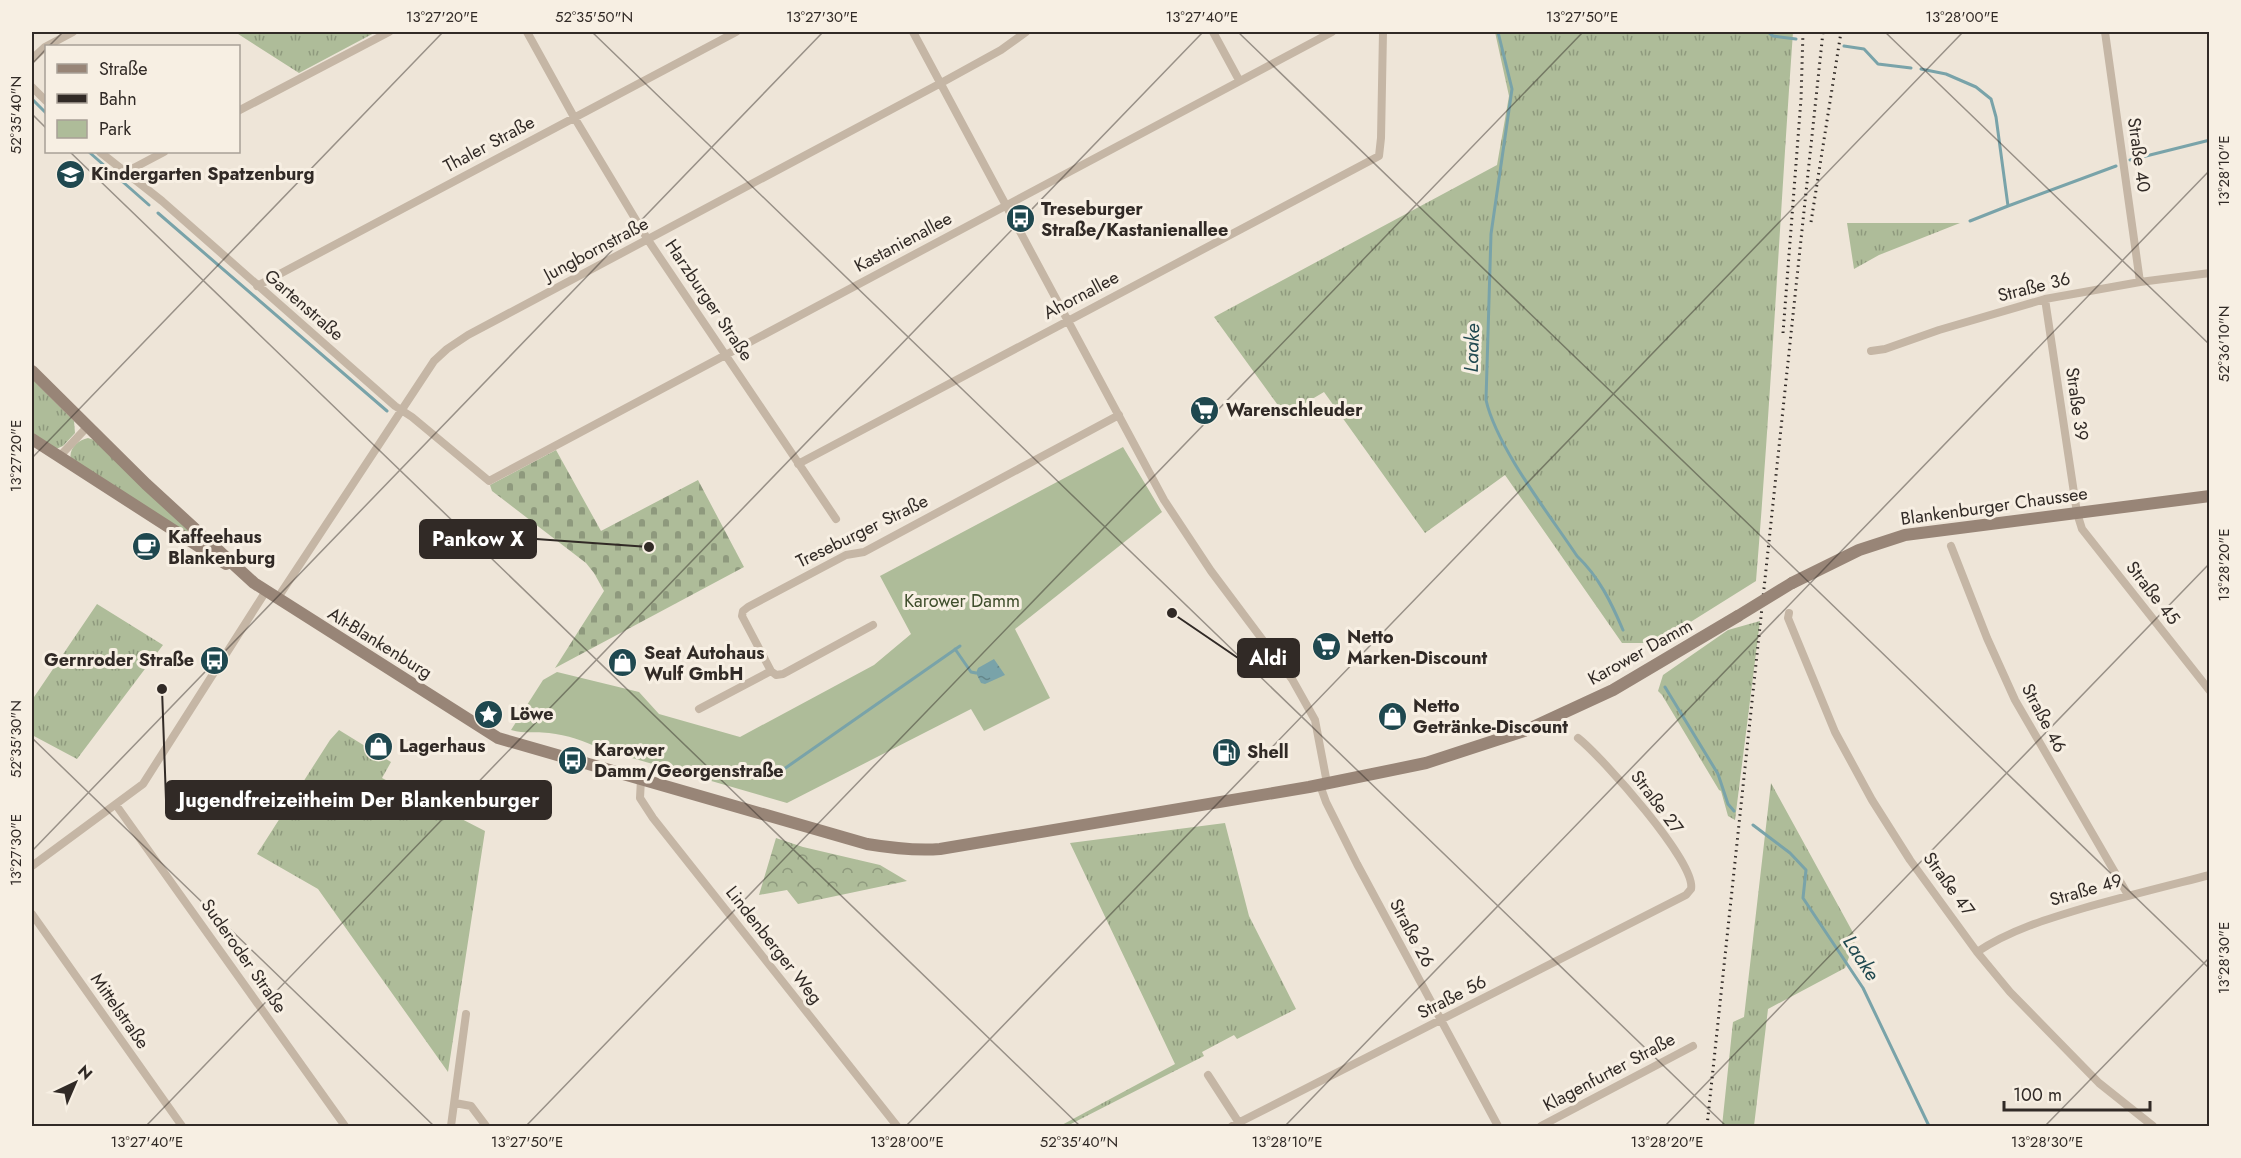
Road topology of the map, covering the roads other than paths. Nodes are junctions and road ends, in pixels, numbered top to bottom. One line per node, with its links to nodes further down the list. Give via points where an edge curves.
1 (73, 32): 11 (street)
2 (389, 32): 18 (street)
3 (527, 32): 19 (street, Harzburger Straße)
4 (736, 32): 19 (street, Thaler Straße)
5 (914, 32): 15 (street)
6 (1026, 32): 15 (street, Jungbornstraße)
7 (1213, 32): 14 (street)
8 (1332, 32): 14 (street, Kastanienallee)
9 (1383, 32): 29 (street, Ahornallee, via 1379,156)
10 (2105, 32): 26 (street, Straße 40)
11 (49, 45)
12 (45, 47): 13 (street)
13 (32, 59)
14 (1239, 80): 23 (street, Kastanienallee)
15 (941, 83): 23 (street); 24 (street, Jungbornstraße)
16 (32, 87): 17 (street)
17 (45, 100)
18 (240, 110)
19 (574, 117): 24 (street, Harzburger Straße); 27 (street, Thaler Straße)
20 (101, 153): 22 (street, Gartenstraße)
21 (162, 153): 22 (street)
22 (126, 172): 27 (street, Gartenstraße)
23 (1007, 204): 29 (street); 31 (street, Kastanienallee)
24 (648, 240): 31 (street, Harzburger Straße); 33 (street, Jungbornstraße, via 447,349)
25 (2210, 273): 26 (street, Straße 36)
26 (2140, 282): 28 (street, Straße 36)
27 (257, 286): 33 (street, Gartenstraße)
28 (2045, 299): 30 (street, Straße 36); 41 (street, Straße 39)
29 (1068, 321): 34 (street); 38 (street, Ahornallee)
30 (1871, 351)
31 (726, 355): 38 (street, Harzburger Straße); 39 (street, Kastanienallee)
32 (32, 371): 35 (main road, Alt-Blankenburg)
33 (402, 410): 39 (street, Gartenstraße); 46 (street, Jungbornstraße)
34 (1119, 415): 50 (street, Treseburger Straße, via 864,552 846,555 748,607 742,616); 56 (street, via 1169,508 1292,679 1315,720)
35 (88, 426): 37 (street); 44 (main road, Alt-Blankenburg)
36 (32, 439): 37 (main road, Alt-Blankenburg)
37 (59, 457): 44 (main road, Alt-Blankenburg)
38 (798, 464): 42 (street, Harzburger Straße)
39 (489, 481)
40 (2210, 496): 41 (main road, Blankenburger Chaussee)
41 (2077, 513): 49 (main road, Blankenburger Chaussee, bridge, via 1905,535 1859,550 1792,583); 51 (street, Straße 45, via 2082,529)
42 (836, 519)
43 (1951, 546): 61 (street, Straße 46, via 2015,700)
44 (240, 570): 45 (main road, Alt-Blankenburg)
45 (266, 591): 46 (main road, Alt-Blankenburg); 57 (street, via 143,784)
46 (277, 599): 54 (main road, Alt-Blankenburg)
47 (1789, 613): 63 (street, Straße 47, via 1834,732 1861,781 1910,860)
48 (873, 625): 50 (street, via 783,674 776,675)
49 (1712, 632): 56 (main road, Karower Damm, via 1613,690 1524,731 1426,763)
50 (771, 670): 52 (street)
51 (2208, 686)
52 (699, 709)
53 (1578, 738): 60 (street, Straße 27, via 1608,766 1656,823 1690,878 1691,889)
54 (504, 741): 55 (main road, Karower Damm)
55 (641, 779): 56 (main road, Karower Damm, via 867,844 926,850); 74 (street, Lindenberger Weg, via 639,798 653,818)
56 (1324, 784): 65 (street, Straße 26, via 1326,802)
57 (116, 805): 58 (street); 71 (street, Suderoder Straße)
58 (32, 866)
59 (2210, 875): 61 (street, Straße 49)
60 (1686, 895): 65 (street, Straße 56)
61 (2128, 895): 63 (street, Straße 49, via 2048,918 1996,939)
62 (32, 914): 70 (street, Mittelstraße)
63 (1977, 952): 77 (street, Straße 47, via 2010,992 2100,1083)
64 (466, 1014): 68 (street)
65 (1440, 1022): 69 (street, Straße 56); 75 (street, Straße 26)
66 (1693, 1046): 76 (street, Klagenfurter Straße)
67 (1208, 1075): 69 (street)
68 (454, 1103): 72 (street); 73 (street, via 471,1106)
69 (1238, 1125)
70 (182, 1126)
71 (345, 1126)
72 (451, 1126)
73 (486, 1126)
74 (897, 1126)
75 (1498, 1126)
76 (1541, 1126)
77 (2152, 1126)

